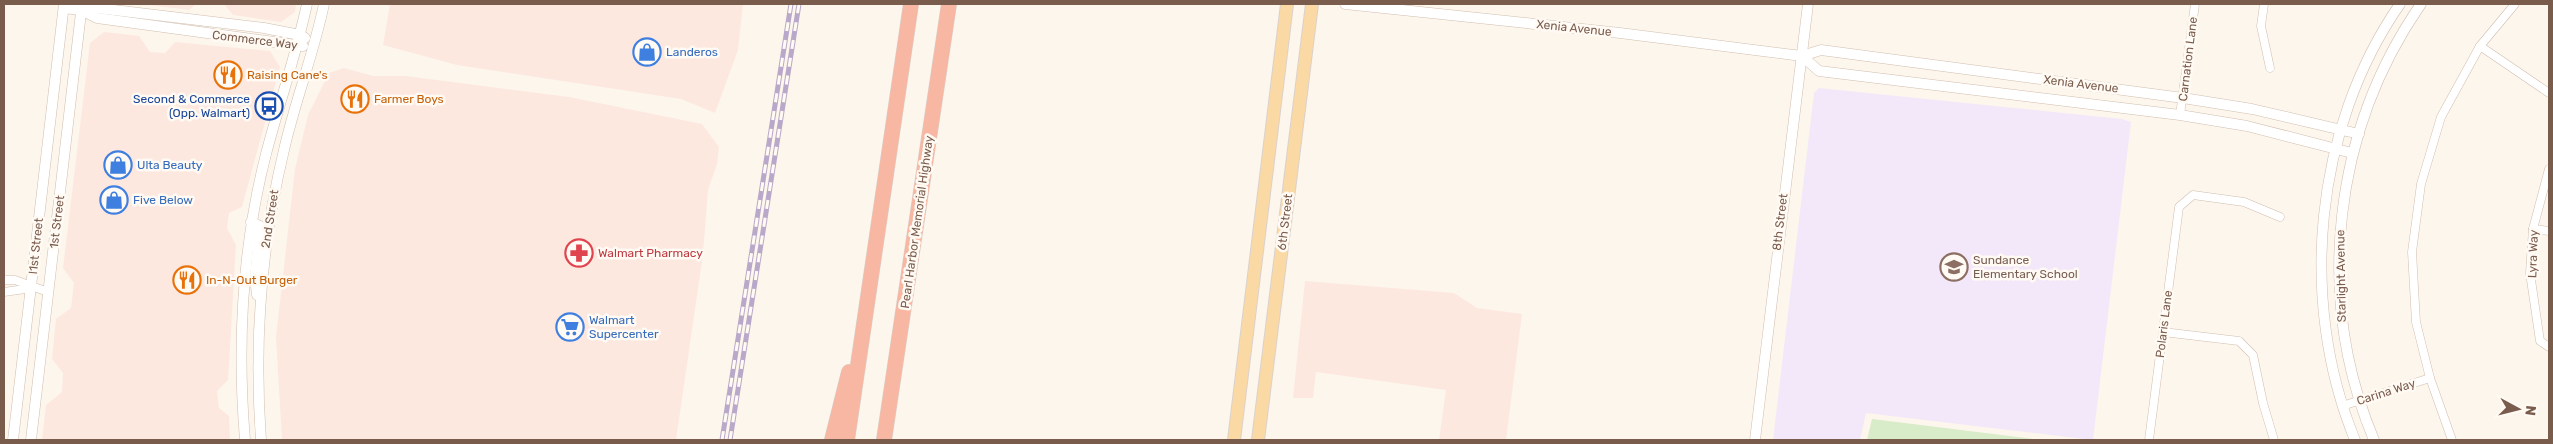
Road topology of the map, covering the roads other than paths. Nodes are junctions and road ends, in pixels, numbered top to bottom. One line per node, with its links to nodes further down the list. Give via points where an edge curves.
1 (307, 4): 16 (street)
2 (324, 4): 17 (street, 2nd Street)
3 (911, 4): 38 (highway)
4 (949, 4): 37 (highway, Pearl Harbor Memorial Highway)
5 (1288, 4): 57 (main road, 6th Street)
6 (1312, 4): 58 (main road, 6th Street)
7 (1345, 4): 20 (street, Xenia Avenue)
8 (1808, 4): 20 (street, 8th Street)
9 (2195, 4): 23 (street, Carnation Lane)
10 (2264, 4): 21 (street, via 2261,26)
11 (2400, 4): 25 (street, Starlight Avenue, via 2365,66)
12 (2421, 4): 26 (street, Starlight Avenue, via 2380,73)
13 (2515, 4): 18 (street)
14 (64, 6): 15 (street, Commerce Way); 30 (street, 1st Street)
15 (82, 7): 16 (street, Commerce Way); 19 (street, Commerce Way, via 97,18); 40 (street, 1st Street)
16 (300, 35): 17 (street, Commerce Way); 19 (street, 2nd Street)
17 (314, 45): 19 (street, Commerce Way); 41 (street, 2nd Street, via 278,175 264,258)
18 (2480, 46): 22 (street); 44 (street, via 2441,117 2420,184 2412,252 2416,322)
19 (297, 47): 32 (street, 2nd Street, via 266,153)
20 (1802, 56): 23 (street, Xenia Avenue, via 1821,50); 24 (street, Xenia Avenue, via 1819,71); 59 (street, 8th Street)
21 (2270, 68)
22 (2549, 93)
23 (2183, 98): 24 (street, Carnation Lane); 25 (street, Xenia Avenue, via 2252,109)
24 (2180, 115): 27 (street, Xenia Avenue, via 2247,126)
25 (2341, 131): 26 (street, Xenia Avenue); 27 (street, Starlight Avenue)
26 (2359, 134): 28 (street, Starlight Avenue)
27 (2336, 149): 28 (street, Xenia Avenue); 47 (street, Starlight Avenue, via 2323,224 2322,275 2325,327)
28 (2352, 153): 46 (street, Starlight Avenue, via 2340,226 2339,275 2342,324)
29 (2549, 169): 33 (street, Lyra Way)
30 (41, 204): 36 (street, l1st Street)
31 (2280, 217): 42 (street, Polaris Lane, via 2244,202 2193,195 2179,207)
32 (251, 222): 41 (street, via 260,226 254,277); 45 (street, 2nd Street, via 243,302)
33 (2533, 229): 34 (street); 43 (street, Lyra Way, via 2530,273 2540,341)
34 (2549, 231)
35 (4, 280): 36 (street, via 15,280)
36 (32, 288): 39 (street); 40 (street); 48 (street)
37 (908, 289): 55 (highway, Pearl Harbor Memorial Highway); 56 (highway)
38 (869, 291): 53 (highway); 54 (highway)
39 (4, 292)
40 (48, 292): 49 (street, 1st Street)
41 (259, 319): 52 (street, 2nd Street)
42 (2163, 332): 60 (street, Polaris Lane); 61 (street, via 2239,341 2253,355)
43 (2549, 347)
44 (2430, 378): 46 (street, Carina Way); 64 (street)
45 (242, 396): 50 (street, 2nd Street); 51 (street, via 249,406)
46 (2359, 400): 47 (street, Carina Way); 63 (street, Starlight Avenue)
47 (2342, 406): 62 (street, Starlight Avenue)
48 (13, 440)
49 (31, 440)
50 (245, 440)
51 (251, 440)
52 (262, 440)
53 (832, 440)
54 (847, 440)
55 (884, 440)
56 (894, 440)
57 (1234, 440)
58 (1258, 440)
59 (1755, 440)
60 (2149, 440)
61 (2274, 440)
62 (2355, 440)
63 (2374, 440)
64 (2452, 440)

